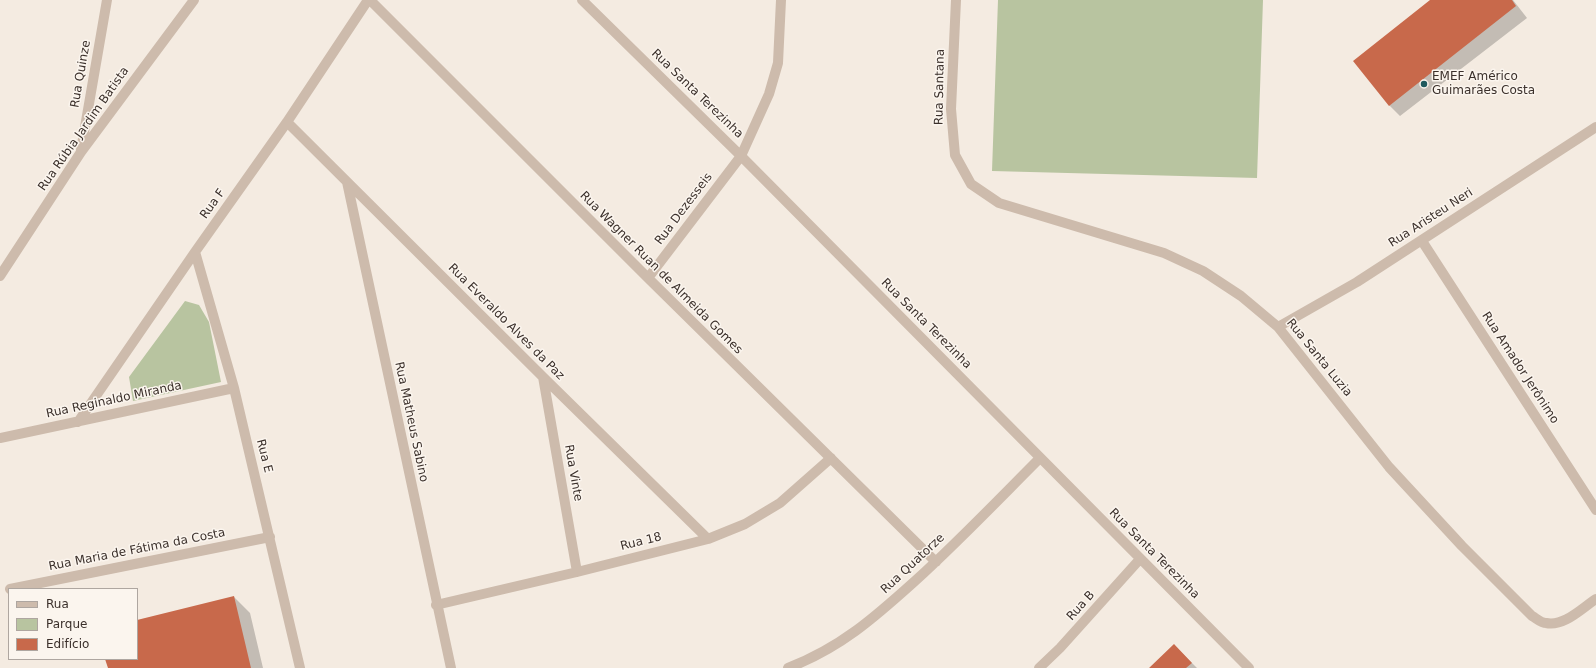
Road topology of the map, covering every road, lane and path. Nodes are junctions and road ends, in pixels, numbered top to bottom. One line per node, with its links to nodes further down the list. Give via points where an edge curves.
1 (107, 0): 9 (street, Rua Quinze)
2 (194, 0): 9 (street, Rua Rúbia Jardim Batista)
3 (369, 0): 7 (street, Rua F); 16 (street, Rua Wagner Ruan de Almeida Gomes)
4 (582, 0): 10 (street, Rua Santa Terezinha)
5 (781, 0): 10 (street, Rua Dezesseis, via 778,63 769,94)
6 (956, 0): 12 (street, Rua Santana, via 951,109 955,155 972,184)
7 (287, 122): 11 (street, Rua Everaldo Alves da Paz); 14 (street, Rua F)
8 (1596, 127): 13 (street, Rua Aristeu Neri)
9 (81, 152): 15 (street, Rua Rúbia Jardim Batista)
10 (741, 156): 16 (street, Rua Dezesseis); 23 (street, Rua Santa Terezinha)
11 (347, 182): 18 (street, Rua Everaldo Alves da Paz); 32 (street, Rua Matheus Sabino)
12 (999, 203): 17 (street, Rua Santa Luzia, via 1164,253 1203,271 1241,296)
13 (1422, 241): 17 (street, Rua Aristeu Neri); 24 (street, Rua Amador Jerônimo)
14 (195, 252): 19 (street, Rua E); 20 (street, Rua F)
15 (1, 273)
16 (648, 278): 22 (street, Rua Wagner Ruan de Almeida Gomes)
17 (1278, 327): 31 (street, Rua Santa Luzia, via 1389,467 1462,546 1532,616 1545,624 1556,624)
18 (543, 377): 26 (street, Rua Everaldo Alves da Paz); 29 (street, Rua Vinte)
19 (234, 388): 20 (street, Rua Reginaldo Miranda); 25 (street, Rua E)
20 (78, 422): 21 (street, Rua Reginaldo Miranda)
21 (0, 438)
22 (831, 458): 26 (street, Rua 18, via 780,503 745,524); 28 (street, Rua Wagner Ruan de Almeida Gomes)
23 (1040, 458): 27 (street, Rua Santa Terezinha); 28 (street, Rua Quatorze)
24 (1596, 510)
25 (270, 537): 30 (street, Rua Maria de Fátima da Costa); 33 (street, Rua E)
26 (708, 539): 29 (street, Rua 18)
27 (1140, 559): 36 (street, Rua B); 37 (street, Rua Santa Terezinha)
28 (936, 562): 35 (street, Rua Quatorze, via 874,618 842,642)
29 (577, 572): 32 (street, Rua 18)
30 (15, 588)
31 (1596, 599)
32 (436, 605): 34 (street, Rua Matheus Sabino)
33 (300, 668)
34 (451, 668)
35 (788, 668)
36 (1039, 668)
37 (1249, 668)

